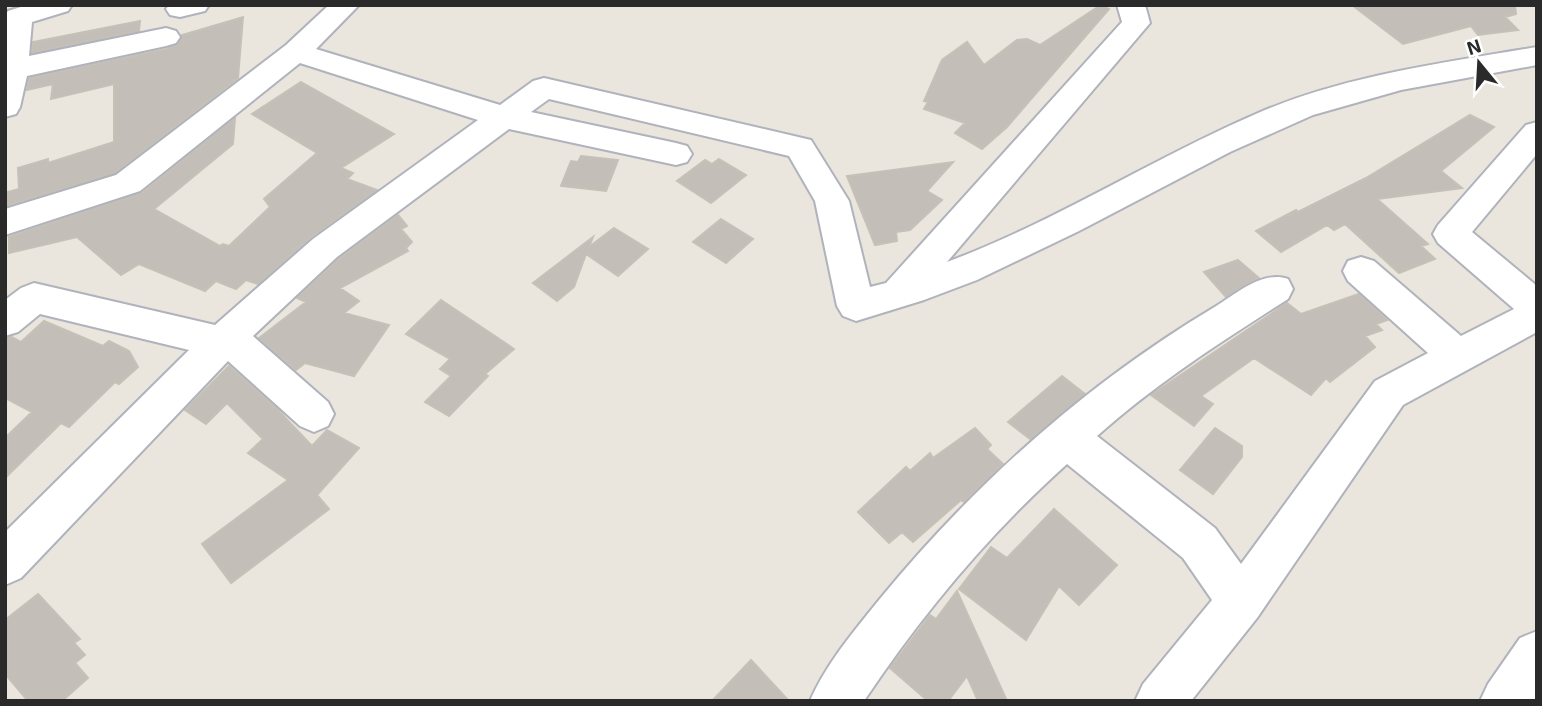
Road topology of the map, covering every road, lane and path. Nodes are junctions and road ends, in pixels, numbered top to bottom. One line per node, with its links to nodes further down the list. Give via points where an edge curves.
1 (58, 5): 7 (street, via 18,17)
2 (345, 5): 5 (street)
3 (1131, 5): 16 (street, via 1136,23)
4 (166, 37): 7 (street)
5 (296, 52): 9 (street); 12 (street, via 128,183)
6 (1537, 56): 16 (street, via 1367,88 1313,103 1269,120 1018,248)
7 (13, 69): 8 (street)
8 (5, 107)
9 (503, 117): 11 (street); 16 (street, via 544,88 800,148 832,201 856,306); 20 (street, via 325,248)
10 (1537, 133): 17 (street, via 1450,234)
11 (676, 154)
12 (5, 222)
13 (1360, 271): 21 (street)
14 (1275, 289): 23 (street, via 1216,322 1128,385)
15 (20, 295): 19 (street); 20 (street)
16 (895, 297)
17 (1537, 307)
18 (1537, 314): 21 (street)
19 (5, 321)
20 (225, 339): 22 (street); 24 (street)
21 (1456, 355): 25 (street, via 1389,393)
22 (314, 414)
23 (1061, 444): 25 (street, via 1082,449 1199,543); 27 (street, via 961,540 871,645)
24 (5, 563)
25 (1241, 602): 28 (street)
26 (1537, 655): 29 (street)
27 (835, 701)
28 (1160, 701)
29 (1505, 701)

